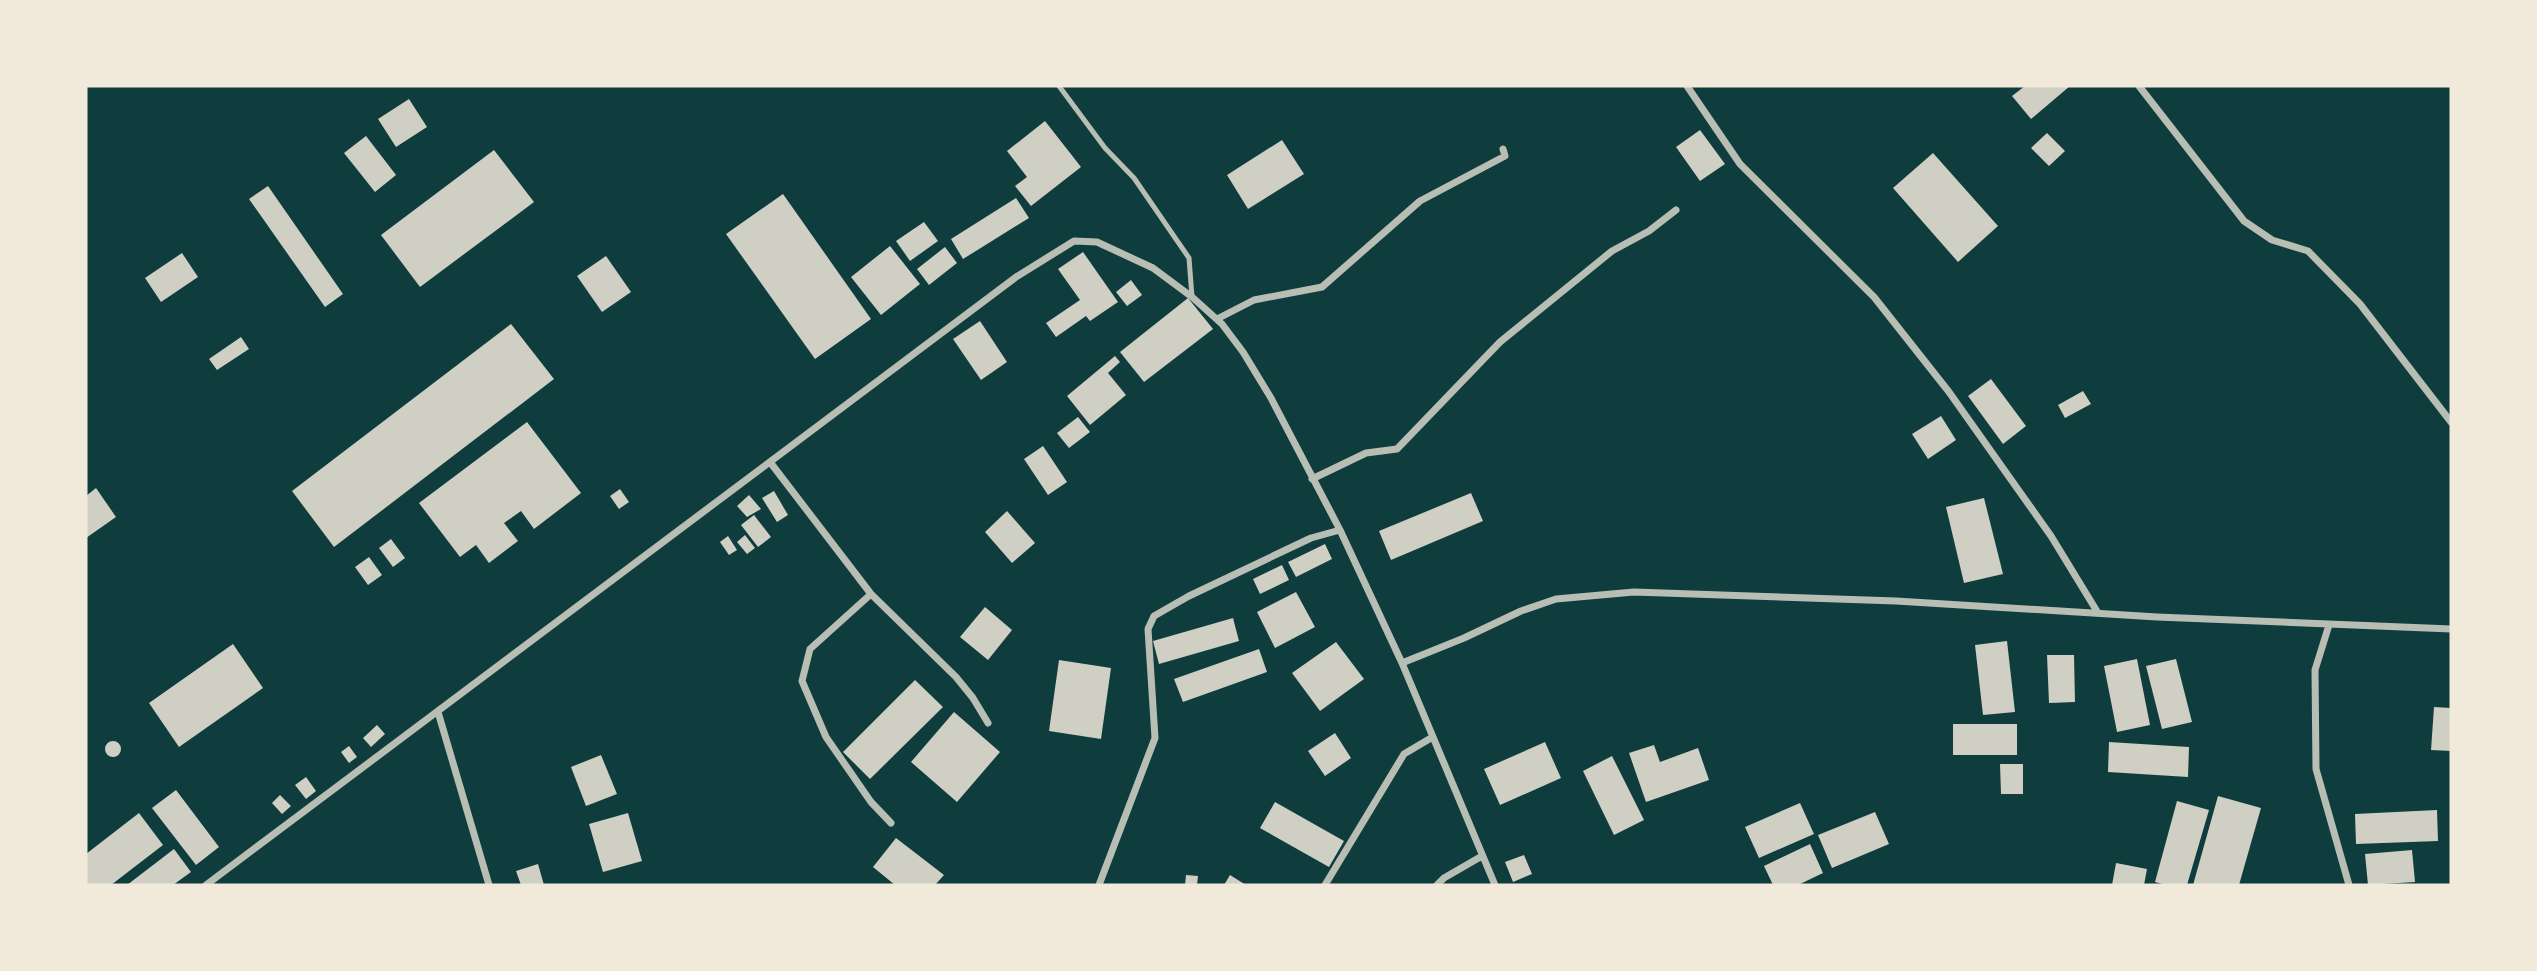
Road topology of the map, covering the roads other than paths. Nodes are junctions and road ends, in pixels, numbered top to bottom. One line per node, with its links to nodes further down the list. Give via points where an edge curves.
1 (1059, 86): 6 (lane, via 1105,148 1134,178 1189,258)
2 (1687, 86): 13 (street, via 1740,164 1874,296 1941,381 2051,536)
3 (2139, 86): 8 (street, via 2244,220 2272,240 2308,251 2360,304)
4 (1503, 149): 7 (street, via 1505,156 1420,201 1322,287 1254,300)
5 (1676, 210): 10 (street, via 1612,251 1500,342 1397,449 1366,453)
6 (1192, 296): 7 (street); 9 (street, via 1126,255 1097,242 1074,241 1016,277)
7 (1217, 319): 10 (street, via 1264,387)
8 (2451, 422)
9 (770, 462): 12 (street); 17 (street)
10 (1312, 479): 11 (street)
11 (1340, 530): 16 (street); 24 (street, via 1298,544 1154,616 1148,629 1155,738)
12 (871, 594): 18 (street, via 956,677); 20 (street, via 810,649 802,681 826,737 871,802)
13 (2098, 613): 14 (street); 16 (street, via 1896,601 1596,594 1556,599 1521,611)
14 (2329, 625): 15 (street); 28 (street, via 2315,670 2316,769)
15 (2451, 629)
16 (1402, 663): 19 (street)
17 (438, 712): 22 (street); 23 (street)
18 (988, 723)
19 (1431, 738): 21 (street); 25 (street, via 1404,754)
20 (891, 822)
21 (1482, 856): 26 (street); 27 (street)
22 (206, 885)
23 (489, 885)
24 (1099, 885)
25 (1325, 885)
26 (1437, 885)
27 (1495, 885)
28 (2349, 885)

